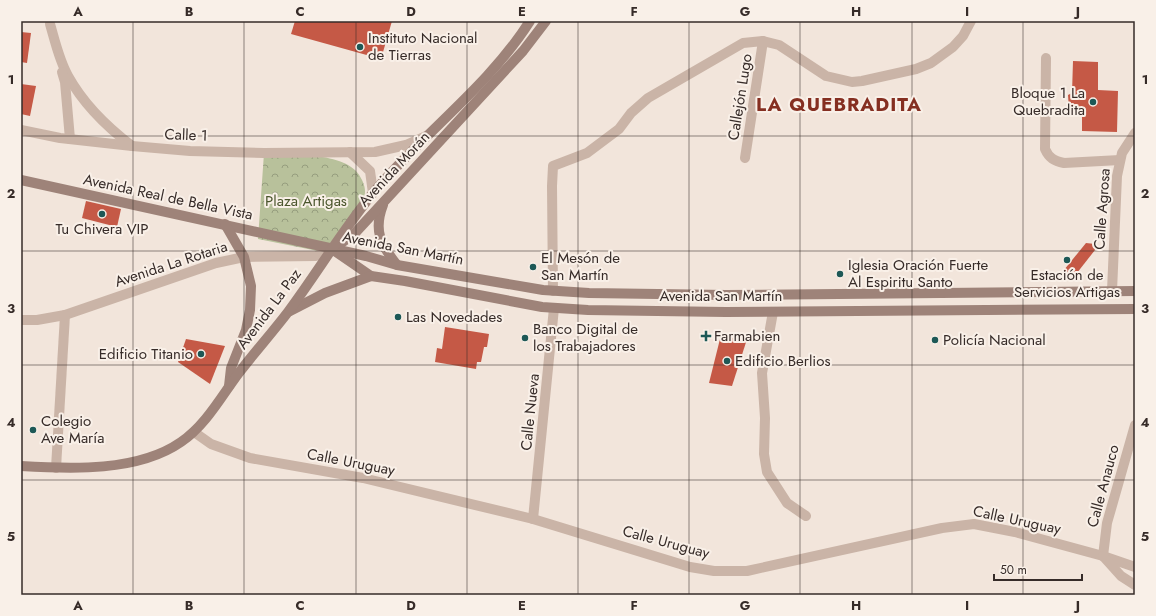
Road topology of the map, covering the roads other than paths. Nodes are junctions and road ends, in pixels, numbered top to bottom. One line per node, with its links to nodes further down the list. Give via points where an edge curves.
1 (530, 21): 9 (main road, Avenida Morán, via 491,70)
2 (546, 21): 17 (main road, Avenida Morán, via 523,52)
3 (971, 21): 5 (street, via 953,47 932,63 862,82 826,76 779,45)
4 (50, 22): 10 (street, via 65,82); 11 (street, via 68,76 96,115)
5 (763, 41): 13 (street, Callejón Lugo); 23 (street, via 742,43 648,98 631,113 619,130 587,153 553,166)
6 (1046, 58): 14 (street, via 1045,148 1049,157 1056,162 1064,163)
7 (21, 130): 10 (street, Calle 1)
8 (1135, 133): 14 (street, Calle Agrosa)
9 (429, 135): 12 (street, Calle 1, via 392,149); 16 (main road, Avenida Morán)
10 (70, 139): 11 (street, Calle 1)
11 (132, 146): 12 (street, Calle 1, via 190,151)
12 (350, 152): 16 (street, via 370,171)
13 (745, 158)
14 (1120, 160): 25 (street, Calle Agrosa, via 1117,176)
15 (21, 180): 18 (main road, Avenida Real de Bella Vista)
16 (373, 193): 19 (main road, Avenida Morán)
17 (384, 202): 19 (main road, Avenida Morán, via 355,233); 21 (main road, via 380,214 380,237 384,248)
18 (225, 224): 19 (main road, Avenida Real de Bella Vista); 20 (main road, Avenida La Paz)
19 (332, 249): 20 (street, Avenida La Rotaria, via 316,256); 21 (main road, Avenida San Martín); 22 (main road, Avenida San Martín); 28 (main road, Avenida La Paz)
20 (244, 257): 30 (street, Avenida La Rotaria); 32 (main road, Avenida La Paz, via 252,286 250,310 240,347 231,368)
21 (397, 265): 23 (main road, Avenida San Martín)
22 (371, 276): 26 (main road, Avenida San Martín); 28 (main road, via 325,293)
23 (553, 291): 25 (main road, Avenida San Martín, via 719,295)
24 (1135, 291): 25 (main road, Avenida San Martín)
25 (1112, 292)
26 (554, 308): 29 (main road, Avenida San Martín); 38 (street, Calle Nueva)
27 (1135, 309): 29 (main road, Avenida San Martín)
28 (288, 312): 32 (main road, Avenida La Paz)
29 (773, 312): 37 (street, via 762,373 764,454 767,472 787,503)
30 (65, 315): 31 (street, Avenida La Rotaria); 36 (street)
31 (21, 320)
32 (229, 386): 34 (main road, Avenida La Paz)
33 (1135, 425): 39 (street, Calle Anauco, via 1107,523)
34 (194, 432): 36 (main road, Avenida La Paz, via 172,448 141,461); 38 (street, Calle Uruguay, via 211,444 250,458 362,478)
35 (21, 466): 36 (main road, Avenida La Paz)
36 (56, 468)
37 (806, 516)
38 (533, 519): 39 (street, Calle Uruguay, via 690,568 714,571 747,571 963,524 1014,532)
39 (1103, 556): 40 (street, Calle Uruguay); 41 (street, via 1121,576)
40 (1135, 567)
41 (1135, 584)

